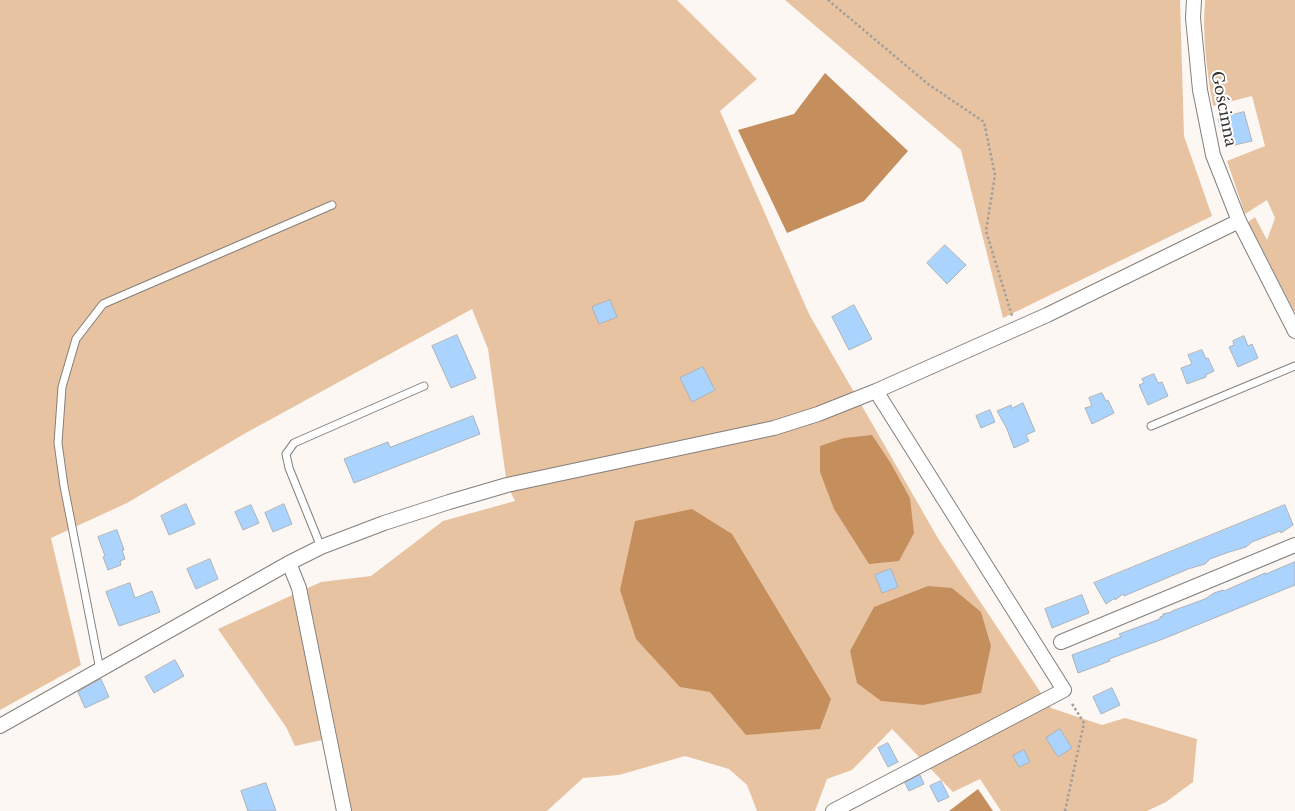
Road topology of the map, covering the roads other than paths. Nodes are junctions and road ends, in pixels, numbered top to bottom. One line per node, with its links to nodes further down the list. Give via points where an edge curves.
1 (1194, 0): 3 (street, Gościnna, via 1200,90 1213,155)
2 (332, 205): 13 (lane, via 104,304 76,338 62,387 58,443)
3 (1239, 221): 4 (street, Gościnna); 7 (street, via 1047,315)
4 (1295, 331)
5 (1295, 366): 8 (lane)
6 (424, 386): 10 (lane, via 294,443 286,454 288,468)
7 (876, 391): 10 (street, via 774,428 522,481 384,522); 16 (street, via 1064,690)
8 (1151, 426)
9 (1295, 545): 12 (street)
10 (321, 547): 11 (street)
11 (289, 563): 13 (street); 15 (street, via 299,588)
12 (1061, 642)
13 (100, 670): 14 (street)
14 (0, 726)
15 (344, 811)
16 (833, 811)

